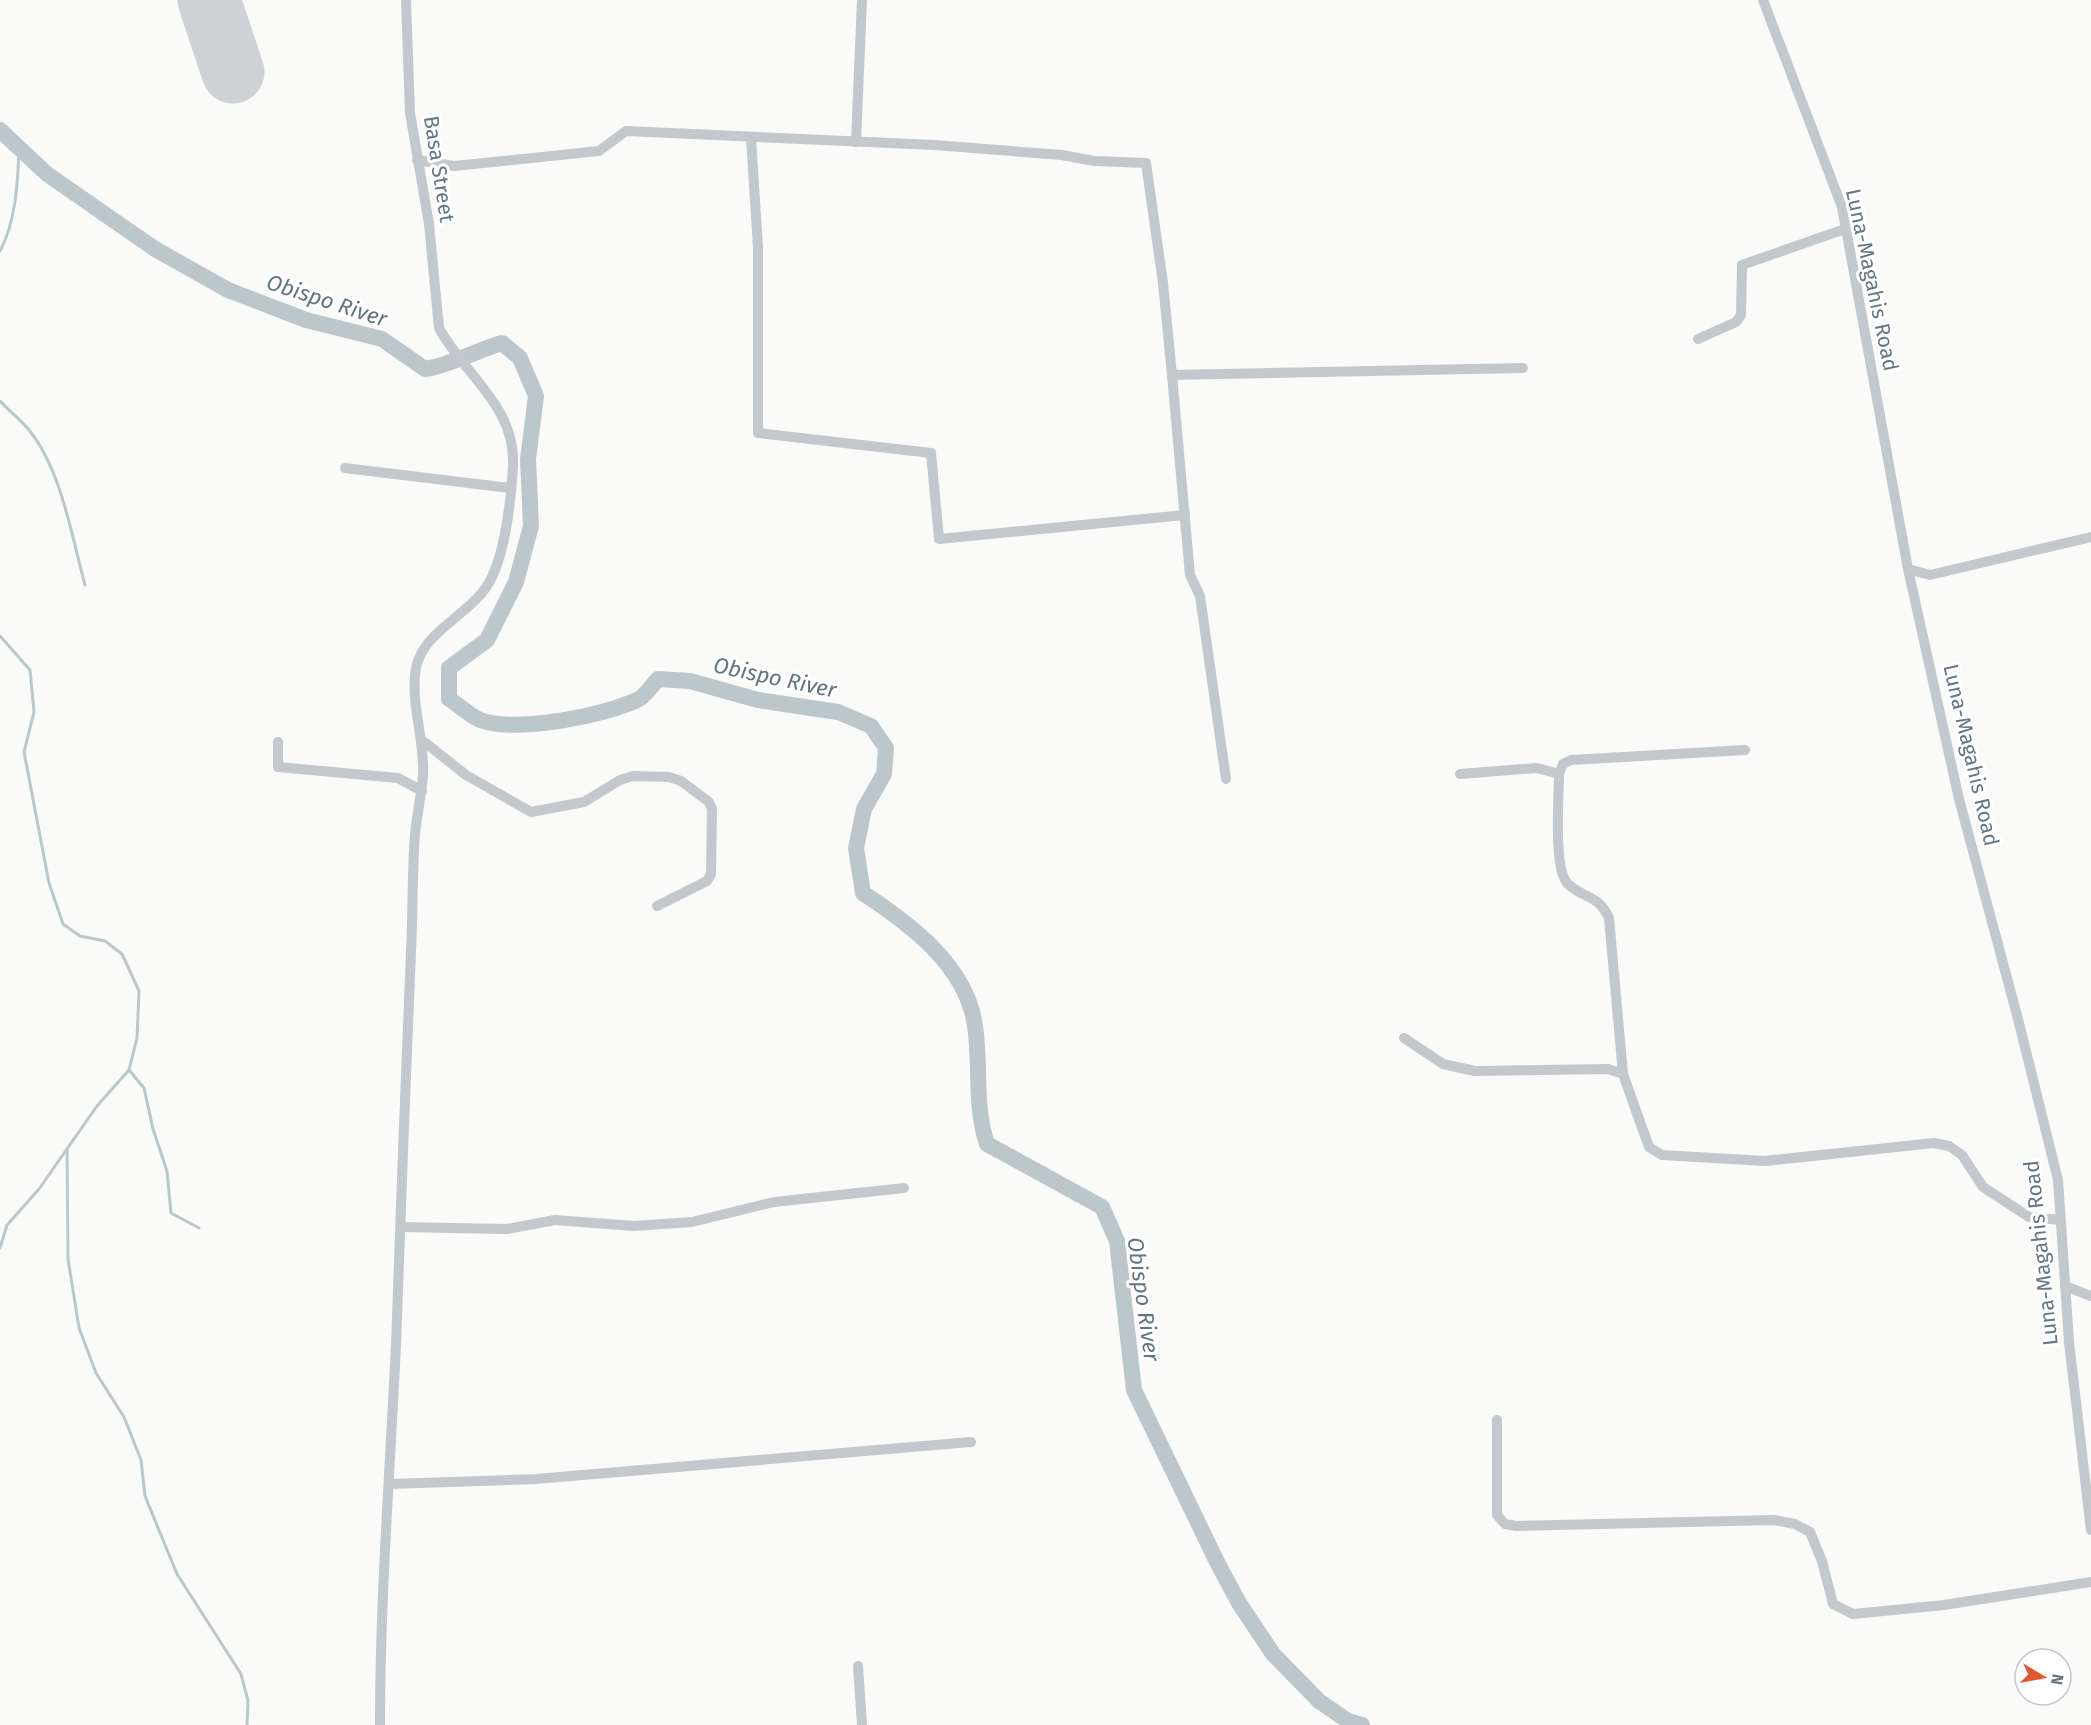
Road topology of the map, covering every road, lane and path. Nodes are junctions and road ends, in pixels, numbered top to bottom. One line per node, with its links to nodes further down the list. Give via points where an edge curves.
1 (406, 0): 6 (street, Basa Street, via 410,113)
2 (862, 0): 5 (street)
3 (1763, 0): 7 (street, Luna-Magahis Road, via 1842,207)
4 (751, 137): 5 (street); 6 (street, via 626,131 599,151 454,166); 13 (street, via 758,248 758,433 931,453 939,540)
5 (856, 142): 10 (street, via 1146,163)
6 (417, 160): 12 (street, Basa Street, via 429,224 439,328 494,399 506,421 513,464)
7 (1845, 229): 8 (street, via 1742,265 1741,315 1736,322); 15 (street, Luna-Magahis Road)
8 (1698, 339)
9 (1523, 368): 10 (street)
10 (1172, 375): 13 (street)
11 (345, 468): 12 (street)
12 (510, 488): 16 (street, Basa Street, via 497,564 489,582 475,603 440,630 418,660 416,711)
13 (1185, 515): 21 (street, via 1190,575 1200,596)
14 (2091, 537): 15 (street, via 1930,575)
15 (1908, 569): 27 (street, Luna-Magahis Road, via 1959,799 2058,1180)
16 (423, 741): 22 (street, Basa Street); 23 (street, via 466,775 531,812 585,802 633,776 681,781 709,802 712,809 711,874 707,881)
17 (278, 742): 22 (street, via 278,767 398,778)
18 (1745, 750): 20 (street, via 1571,760 1563,764)
19 (1460, 774): 20 (street, via 1537,768)
20 (1559, 774): 25 (street, via 1558,851 1564,878 1603,905 1609,918)
21 (1226, 779)
22 (422, 791): 28 (street, Basa Street, via 416,834)
23 (657, 906)
24 (1404, 1038): 25 (street, via 1443,1064 1475,1071 1608,1069)
25 (1623, 1074): 27 (street, via 1649,1147 1662,1155 1765,1161 1934,1143 1956,1151 1983,1187 2030,1217)
26 (904, 1188): 28 (street, via 774,1202 692,1222 634,1226 555,1220 507,1229)
27 (2060, 1220): 29 (street, Luna-Magahis Road)
28 (401, 1227): 33 (street, Basa Street)
29 (2065, 1286): 30 (street); 34 (street, Luna-Magahis Road)
30 (2091, 1296)
31 (1497, 1420): 35 (street, via 1497,1515 1505,1524 1774,1520 1795,1524 1810,1532 1833,1604 1853,1614 1944,1605)
32 (971, 1442): 33 (street, via 536,1479)
33 (390, 1484): 37 (street, Basa Street)
34 (2091, 1530)
35 (2091, 1582)
36 (858, 1666): 38 (street)
37 (380, 1725)
38 (861, 1725)

